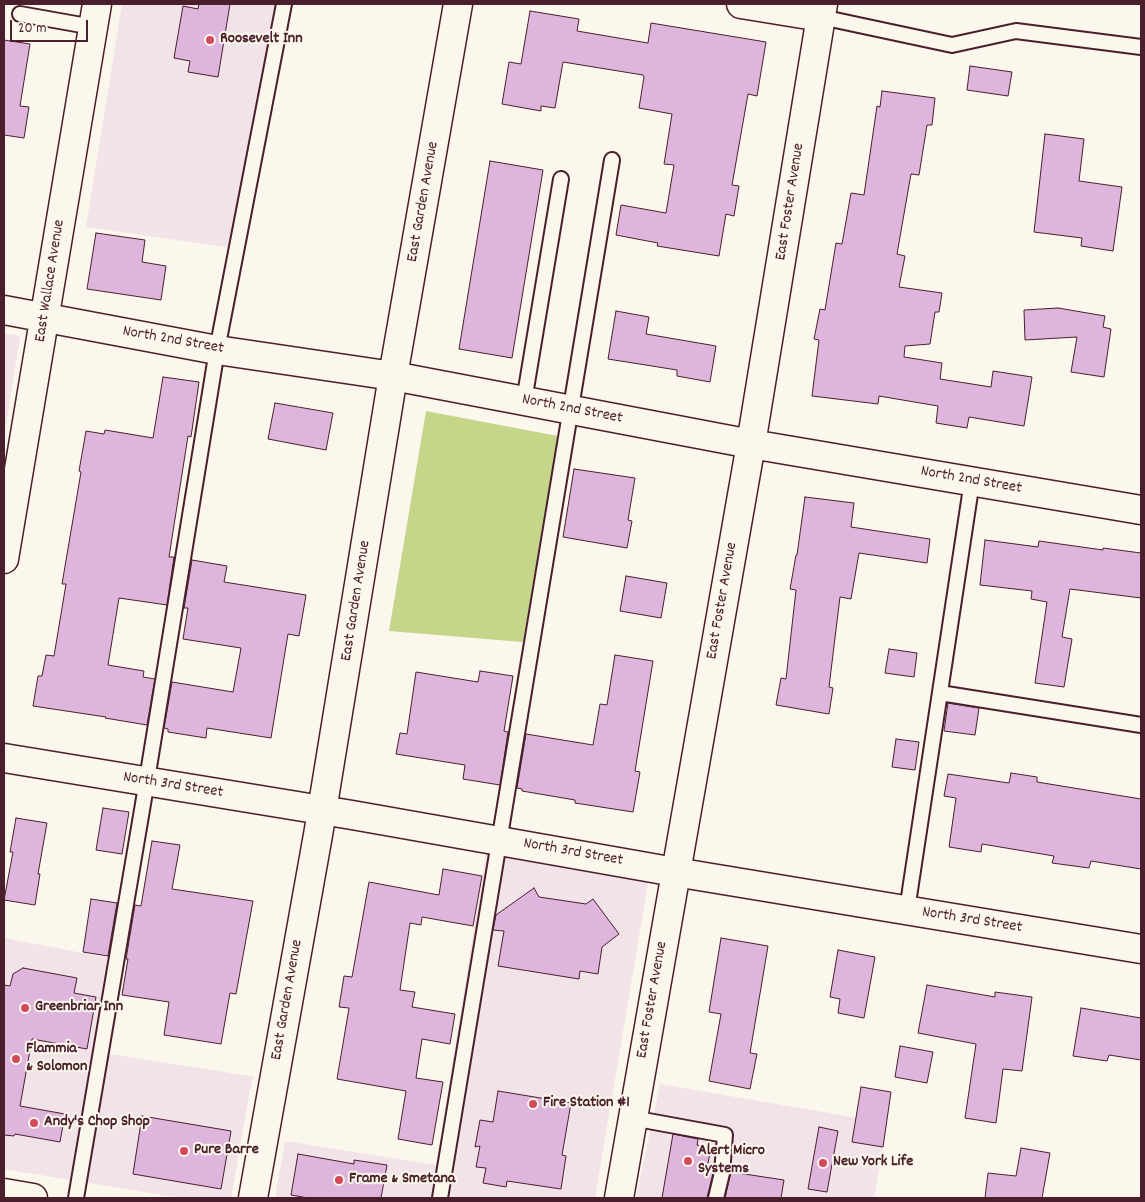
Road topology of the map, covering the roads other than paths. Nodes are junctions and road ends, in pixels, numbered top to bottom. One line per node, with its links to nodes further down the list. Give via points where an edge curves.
1 (284, 4): 12 (lane)
2 (458, 4): 13 (street, East Garden Avenue)
3 (741, 4): 4 (street)
4 (822, 10): 7 (lane, via 952,45 1016,31); 16 (street, East Foster Avenue)
5 (20, 14): 6 (lane)
6 (95, 15): 11 (street, East Wallace Avenue)
7 (1141, 46)
8 (612, 160): 15 (lane)
9 (561, 179): 14 (lane)
10 (4, 310): 11 (street, North 2nd Street)
11 (45, 317): 12 (street, North 2nd Street); 18 (street, East Wallace Avenue)
12 (217, 350): 13 (street, North 2nd Street); 24 (lane)
13 (393, 376): 14 (street, North 2nd Street); 25 (street, East Garden Avenue)
14 (524, 401): 15 (street, North 2nd Street)
15 (571, 409): 16 (street, North 2nd Street); 26 (lane)
16 (751, 444): 17 (street, North 2nd Street); 27 (street, East Foster Avenue)
17 (972, 481): 19 (street, North 2nd Street); 21 (lane)
18 (10, 486): 20 (street, East Wallace Avenue)
19 (1141, 510)
20 (4, 559)
21 (940, 693): 22 (lane); 28 (lane)
22 (1141, 725)
23 (4, 758): 24 (street, North 3rd Street)
24 (146, 782): 25 (street, North 3rd Street); 33 (lane)
25 (322, 811): 26 (street, North 3rd Street); 34 (street, East Garden Avenue)
26 (500, 841): 27 (street, North 3rd Street); 35 (lane)
27 (675, 872): 28 (street, North 3rd Street); 30 (street, East Foster Avenue)
28 (907, 910): 29 (street, North 3rd Street)
29 (1141, 949)
30 (632, 1118): 36 (street, East Foster Avenue); 37 (lane, via 725,1135)
31 (4, 1193): 32 (street)
32 (33, 1198)
33 (76, 1198)
34 (253, 1198)
35 (440, 1198)
36 (618, 1198)
37 (716, 1198)

